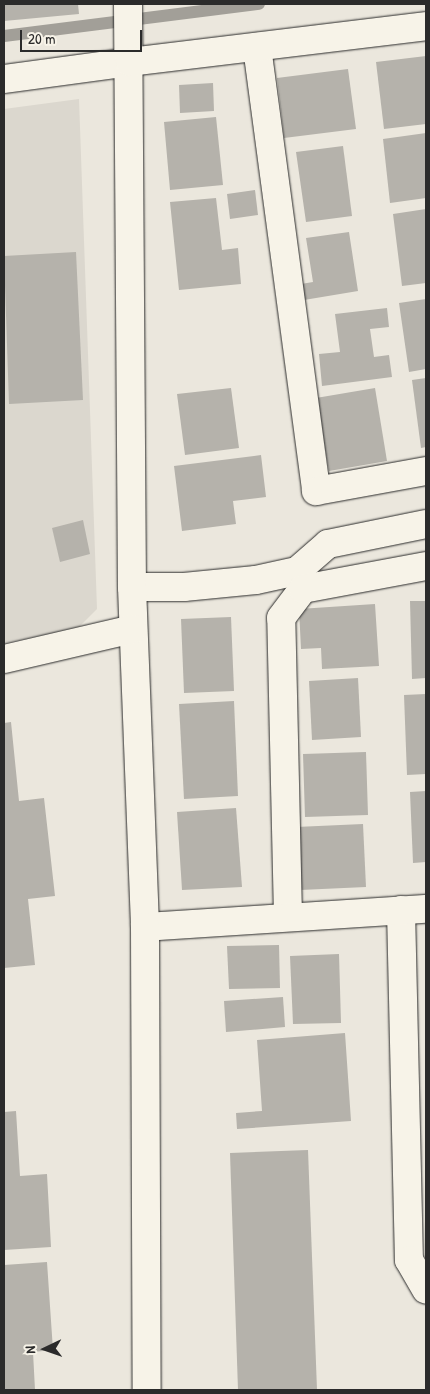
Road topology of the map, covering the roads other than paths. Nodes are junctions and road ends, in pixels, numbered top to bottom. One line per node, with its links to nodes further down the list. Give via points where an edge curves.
1 (128, 4): 4 (street)
2 (426, 26): 3 (street)
3 (257, 47): 4 (street); 6 (street, via 316,491)
4 (130, 62): 5 (street); 9 (street)
5 (4, 78)
6 (426, 471)
7 (426, 524): 9 (street, via 328,544 297,571 256,580 184,587)
8 (426, 566): 13 (street, via 303,589 282,618)
9 (132, 587): 10 (street)
10 (133, 629): 11 (street); 14 (street)
11 (4, 660)
12 (414, 910): 13 (street); 15 (street, via 409,1260)
13 (288, 916): 14 (street)
14 (145, 926): 16 (street)
15 (426, 1290)
16 (147, 1390)

